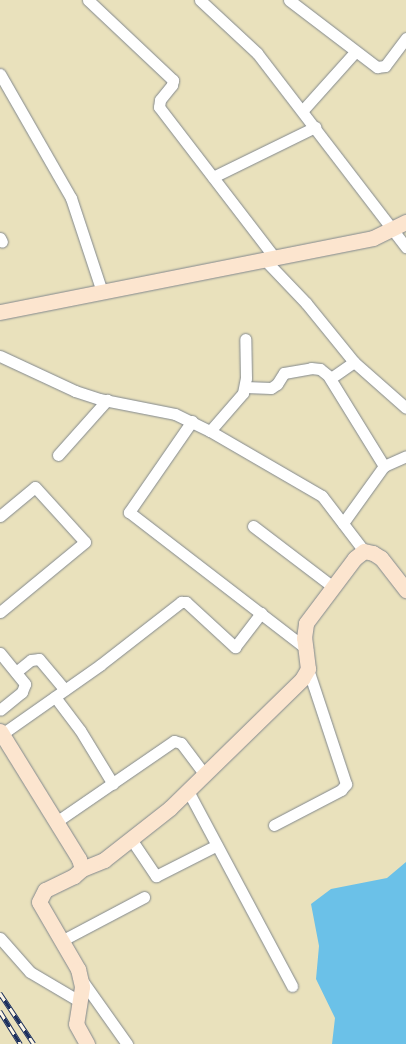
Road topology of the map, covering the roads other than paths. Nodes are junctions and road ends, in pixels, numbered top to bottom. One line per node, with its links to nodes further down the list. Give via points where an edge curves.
1 (88, 0): 9 (street, via 173,80 160,100 160,107)
2 (200, 0): 7 (street, via 257,53)
3 (289, 0): 5 (street)
4 (406, 38): 5 (street, via 385,66 373,65)
5 (356, 52): 7 (street)
6 (0, 74): 14 (street, via 71,198)
7 (303, 110): 8 (street)
8 (315, 127): 9 (street); 11 (street)
9 (213, 177): 13 (street)
10 (406, 222): 11 (main road)
11 (392, 229): 12 (street); 13 (main road, via 373,238)
12 (406, 247)
13 (269, 258): 14 (main road); 18 (street)
14 (102, 292): 15 (main road)
15 (0, 312)
16 (244, 339): 20 (street)
17 (0, 356): 21 (street, via 75,391)
18 (354, 362): 19 (street); 22 (street)
19 (329, 377): 20 (street, via 320,368 311,368 284,372 278,384 272,388); 27 (street)
20 (244, 387): 24 (street, via 234,405)
21 (107, 400): 23 (street, via 158,409); 25 (street)
22 (406, 408)
23 (192, 421): 24 (street); 35 (street, via 129,512)
24 (210, 431): 29 (street, via 316,491 328,502)
25 (58, 455)
26 (404, 455): 27 (street)
27 (384, 466): 29 (street)
28 (0, 516): 34 (street, via 35,487 85,542)
29 (343, 523): 31 (street)
30 (253, 526): 32 (street)
31 (364, 551): 32 (main road, via 355,558); 33 (main road, via 381,558)
32 (333, 587): 36 (main road, via 306,623 304,638)
33 (406, 590)
34 (0, 612)
35 (261, 613): 36 (street); 40 (street, via 235,647 183,601)
36 (307, 649): 38 (main road)
37 (0, 653): 39 (street)
38 (308, 669): 44 (main road, via 302,679); 48 (street, via 346,784 341,790)
39 (16, 672): 40 (street, via 31,660 39,659); 42 (street, via 25,687)
40 (64, 690): 41 (street)
41 (55, 697): 43 (street); 45 (street, via 80,730)
42 (0, 710)
43 (1, 732): 47 (main road)
44 (204, 775): 45 (street, via 181,743 175,741); 46 (main road)
45 (113, 784): 47 (street)
46 (188, 791): 49 (main road); 50 (street)
47 (56, 822): 51 (main road, via 79,859)
48 (274, 825)
49 (131, 839): 50 (street, via 156,876); 51 (main road, via 104,860)
50 (217, 845): 56 (street)
51 (82, 869): 54 (main road, via 74,876 45,890 40,896 41,909)
52 (144, 897): 54 (street)
53 (0, 938): 57 (street, via 30,972)
54 (61, 942): 55 (main road, via 78,969)
55 (81, 979): 57 (main road); 59 (street)
56 (292, 986)
57 (81, 1002): 58 (main road, via 76,1024)
58 (87, 1044)
59 (127, 1044)

